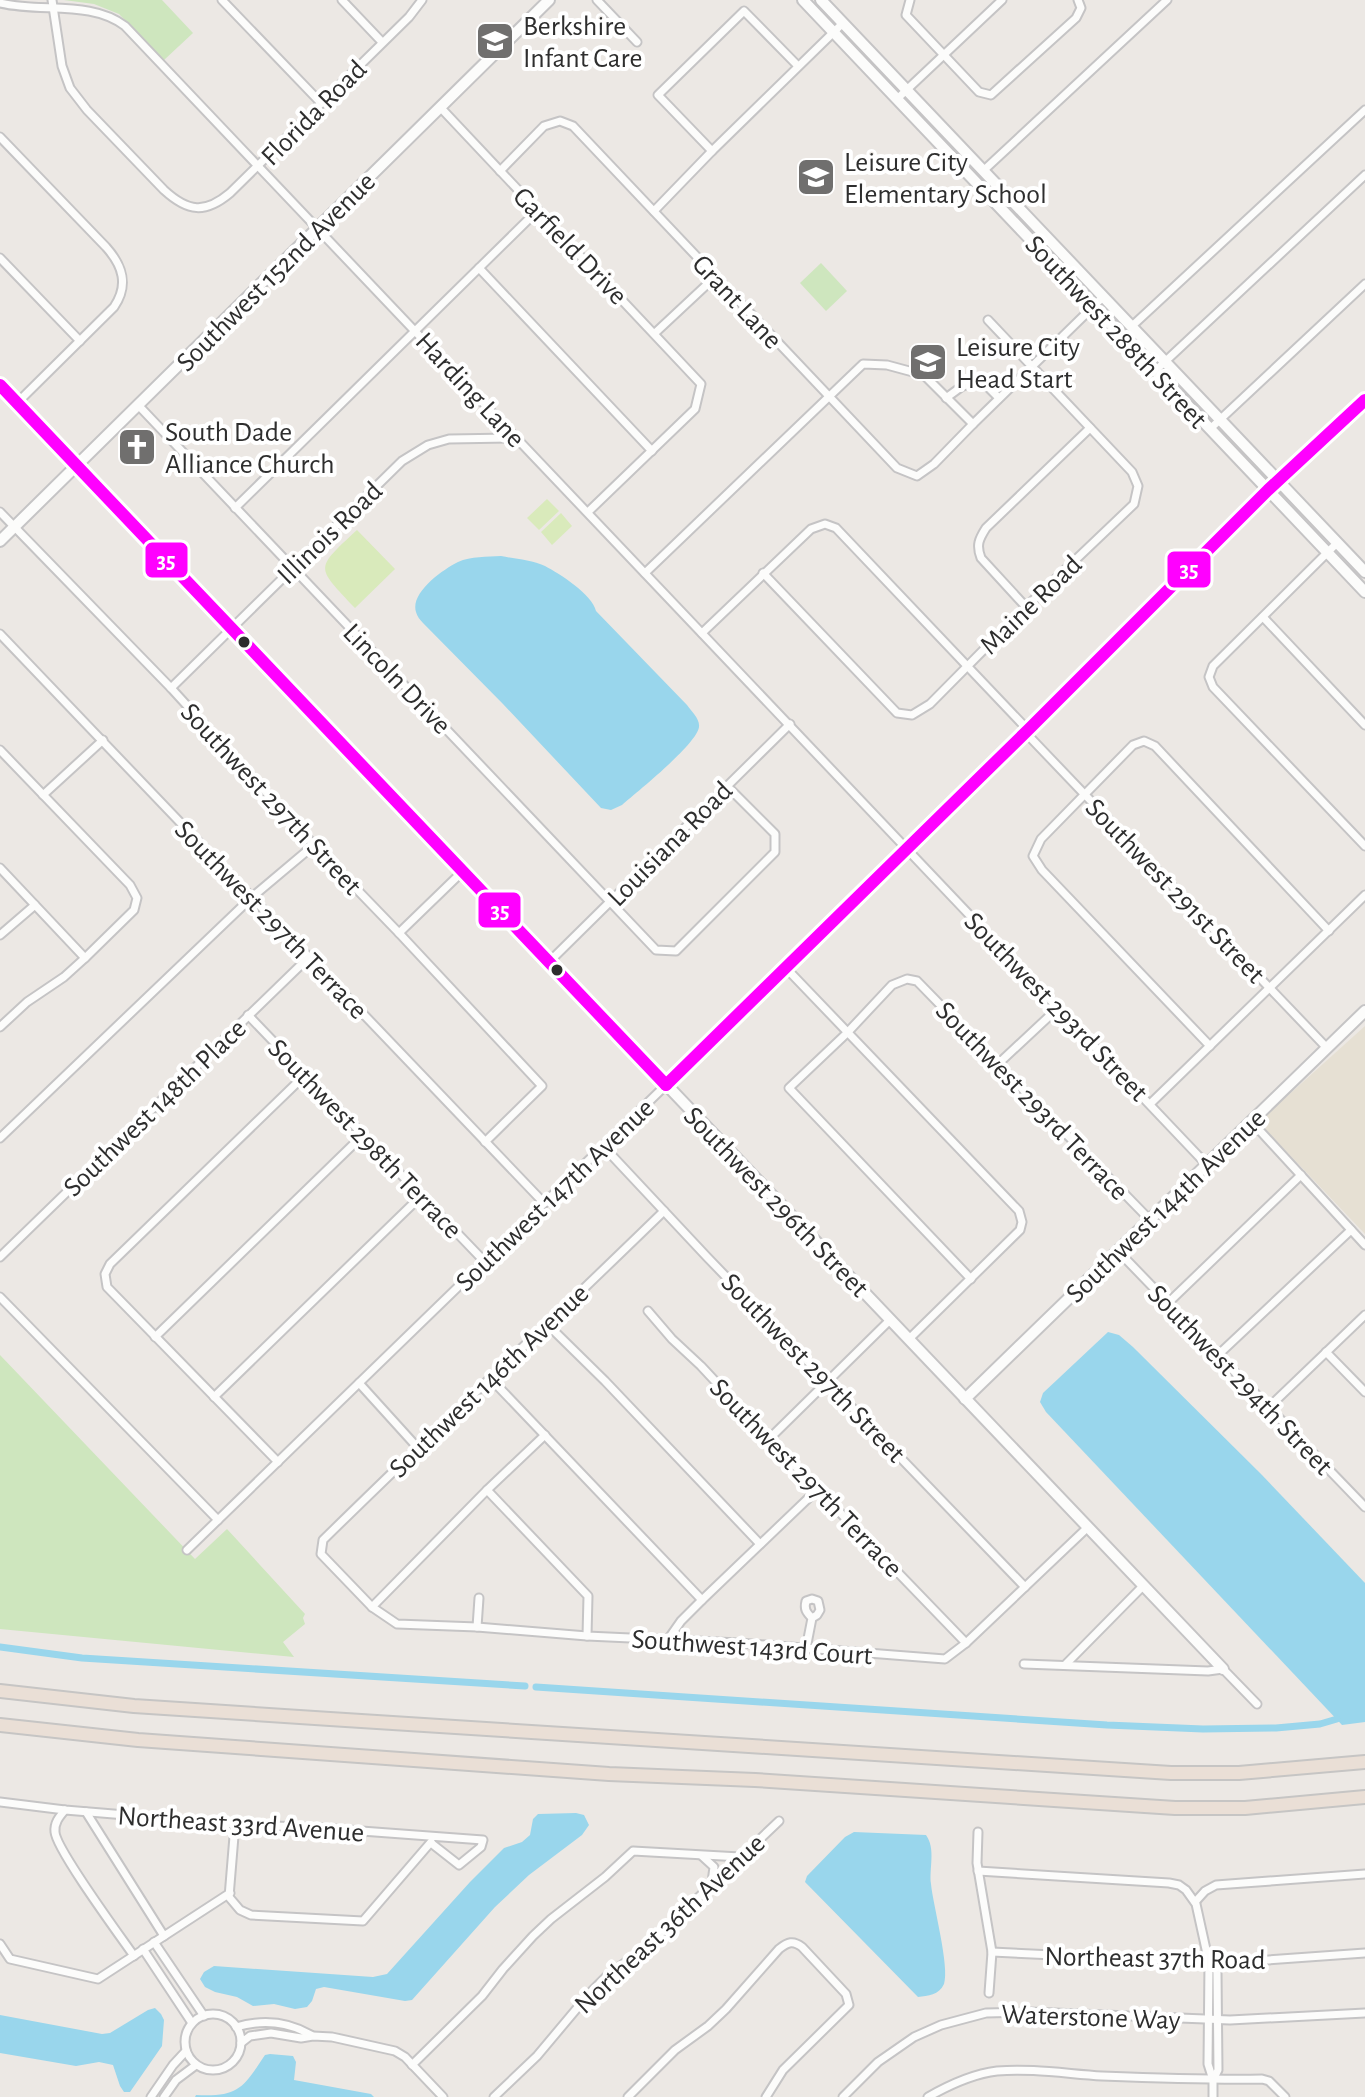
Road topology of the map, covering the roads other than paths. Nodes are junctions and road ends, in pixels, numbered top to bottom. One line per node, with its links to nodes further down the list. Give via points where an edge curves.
1 (222, 0): 22 (street)
2 (342, 0): 16 (street)
3 (422, 0): 16 (street, Florida Road)
4 (549, 0): 23 (street, Southwest 152nd Avenue)
5 (597, 0): 17 (street)
6 (803, 0): 15 (street, Southwest 288th Street)
7 (821, 0): 14 (street, Southwest 288th Street)
8 (910, 0): 18 (street, via 906,15)
9 (1002, 0): 18 (street)
10 (1078, 0): 18 (street, via 1076,18 991,95 979,92)
11 (1167, 0): 29 (street)
12 (0, 3): 13 (street, Harding Lane)
13 (52, 3): 27 (street, Harding Lane, via 118,20); 27 (street, Florida Road, via 62,66 73,93 179,202 207,207)
14 (843, 23): 15 (street); 20 (street, Southwest 288th Street)
15 (833, 32): 19 (street); 21 (street, Southwest 288th Street)
16 (382, 42): 22 (street, Florida Road)
17 (637, 42)
18 (943, 55): 20 (street)
19 (798, 66): 26 (street); 26 (street, via 744,11 658,95)
20 (906, 90): 21 (street); 29 (street, Southwest 288th Street)
21 (897, 99): 39 (street, Southwest 288th Street)
22 (321, 103): 27 (street, Florida Road)
23 (440, 107): 28 (street, Garfield Drive); 33 (street, Southwest 152nd Avenue)
24 (1365, 110): 41 (street)
25 (0, 137): 44 (street, via 106,247 122,271 119,299)
26 (712, 151): 32 (street)
27 (258, 166): 33 (street, Harding Lane)
28 (500, 171): 31 (street, Garfield Drive); 32 (street, Grant Lane, via 544,126 560,121 573,126)
29 (983, 171): 38 (street, Southwest 288th Street)
30 (1365, 175): 45 (street)
31 (538, 210): 35 (street); 43 (street, Garfield Drive)
32 (654, 211): 36 (street, Grant Lane)
33 (318, 228): 42 (street, Harding Lane); 54 (street, Southwest 152nd Avenue)
34 (0, 258): 44 (street)
35 (479, 268): 42 (street); 60 (street)
36 (715, 277): 43 (street); 49 (street, Grant Lane)
37 (1365, 284): 55 (street)
38 (1103, 297): 39 (street); 41 (street, Southwest 288th Street)
39 (1094, 306): 46 (street); 47 (street, Southwest 288th Street)
40 (988, 320): 46 (street)
41 (1131, 327): 45 (street, Southwest 288th Street)
42 (415, 330): 59 (street, Harding Lane); 64 (street)
43 (655, 333): 60 (street, Garfield Drive, via 701,384 695,409)
44 (80, 341): 53 (street)
45 (1165, 362): 47 (street); 55 (street, Southwest 288th Street)
46 (1032, 366): 51 (street); 57 (street)
47 (1155, 371): 58 (street, Southwest 288th Street)
48 (0, 385): 53 (street, Southwest 296th Street)
49 (829, 396): 50 (street, via 863,364 924,375); 56 (street, Grant Lane, via 897,468 917,476); 73 (street)
50 (946, 398): 51 (street, via 980,379); 56 (street)
51 (999, 398): 56 (street)
52 (1365, 400): 62 (street, Southwest 147th Avenue)
53 (17, 403): 61 (street, Southwest 296th Street)
54 (139, 406): 61 (street, Southwest 152nd Avenue); 64 (street, Lincoln Drive)
55 (1220, 420): 58 (street); 62 (street, Southwest 288th Street)
56 (973, 424)
57 (1090, 428): 76 (street, Maine Road, via 1132,472 1138,486 1134,504); 76 (street, via 979,539 981,558)
58 (1210, 429): 63 (street, Southwest 288th Street)
59 (517, 438): 66 (street, Harding Lane); 71 (street, Illinois Road, via 449,439 428,445 402,461)
60 (652, 451): 66 (street)
61 (77, 467): 67 (street, Southwest 152nd Avenue); 78 (street, Southwest 296th Street)
62 (1278, 481): 63 (street, Southwest 147th Avenue); 69 (street, Southwest 288th Street)
63 (1268, 490): 70 (street, Southwest 288th Street); 85 (street, Southwest 147th Avenue)
64 (235, 508): 71 (street, Lincoln Drive)
65 (0, 512): 67 (street, Southwest 297th Street)
66 (588, 512): 73 (street, Harding Lane)
67 (15, 527): 68 (street, Southwest 152nd Avenue); 82 (street, Southwest 297th Street)
68 (0, 541)
69 (1337, 543): 70 (street); 72 (street, Southwest 288th Street)
70 (1328, 553): 75 (street, Southwest 288th Street); 77 (street)
71 (293, 568): 78 (street, Illinois Road); 98 (street, Lincoln Drive)
72 (1365, 572)
73 (645, 573): 79 (street, Harding Lane)
74 (763, 573): 79 (street); 81 (street, via 811,529 825,524 836,528); 81 (street, Maine Road, via 897,713 912,715 930,704)
75 (1365, 592)
76 (1026, 607): 81 (street, Maine Road)
77 (1263, 617): 84 (street); 92 (street, via 1213,666 1213,687)
78 (231, 629): 82 (street, Illinois Road); 95 (street, Southwest 296th Street)
79 (702, 633): 83 (street, Harding Lane)
80 (0, 634): 86 (street, Southwest 297th Terrace)
81 (967, 666): 85 (street)
82 (171, 688): 91 (street, Southwest 297th Street)
83 (790, 724): 88 (street, Louisiana Road); 93 (street, Harding Lane)
84 (1365, 725)
85 (1027, 731): 89 (street, Southwest 291st Street); 93 (street, Southwest 147th Avenue)
86 (103, 740): 90 (street); 97 (street, Southwest 297th Terrace)
87 (0, 750): 90 (street)
88 (727, 786): 98 (street, Louisiana Road); 98 (street, Lincoln Drive, via 775,834 775,852 676,951 656,950)
89 (1084, 794): 100 (street, via 1133,745 1144,741 1155,746); 107 (street, Southwest 291st Street); 113 (street, via 1041,839 1033,856)
90 (43, 795): 104 (street, via 135,892 134,910)
91 (314, 845): 97 (street); 101 (street, Southwest 297th Street)
92 (1365, 846)
93 (906, 848): 106 (street, Southwest 147th Avenue); 108 (street, Southwest 293rd Street)
94 (0, 868): 99 (street)
95 (462, 872): 101 (street); 105 (street, Southwest 296th Street)
96 (1365, 895): 100 (street)
97 (251, 898): 103 (street, Southwest 297th Terrace); 121 (street)
98 (610, 901): 105 (street, Louisiana Road)
99 (35, 905): 102 (street); 104 (street)
100 (1329, 931): 107 (street)
101 (399, 933): 122 (street, Southwest 297th Street, via 542,1086)
102 (0, 935)
103 (309, 957): 110 (street, Southwest 148th Place); 122 (street, Southwest 297th Terrace)
104 (85, 958): 111 (street)
105 (549, 962): 117 (street, Southwest 296th Street)
106 (785, 967): 112 (street); 117 (street, Southwest 147th Avenue)
107 (1269, 988): 113 (street); 114 (street, Southwest 291st Street)
108 (1058, 1008): 115 (street); 118 (street, Southwest 293rd Street)
109 (1365, 1011): 114 (street, Southwest 144th Avenue)
110 (248, 1015): 116 (street, Southwest 298th Terrace); 133 (street, Southwest 148th Place)
111 (0, 1027)
112 (847, 1033): 115 (street, Southwest 293rd Terrace, via 892,985 917,981); 135 (street, via 1019,1211 1020,1230); 135 (street, via 789,1088)
113 (1210, 1046): 118 (street)
114 (1327, 1048): 119 (street, Southwest 144th Avenue)
115 (998, 1064): 129 (street, Southwest 293rd Terrace)
116 (305, 1075): 120 (street, Southwest 298th Terrace); 142 (street, via 110,1264 107,1287)
117 (666, 1085): 123 (street, Southwest 147th Avenue); 140 (street, Southwest 296th Street)
118 (1150, 1104): 124 (street, Southwest 293rd Street)
119 (1251, 1121): 124 (street, Southwest 144th Avenue); 125 (street)
120 (363, 1135): 126 (street, Southwest 298th Terrace); 142 (street)
121 (0, 1138)
122 (485, 1142): 127 (street, Southwest 297th Terrace)
123 (603, 1146): 127 (street, Southwest 147th Avenue); 128 (street, Southwest 297th Street)
124 (1207, 1165): 129 (street, Southwest 144th Avenue)
125 (1301, 1175): 130 (street); 137 (street)
126 (421, 1196): 134 (street, Southwest 298th Terrace); 150 (street)
127 (544, 1203): 134 (street, Southwest 147th Avenue)
128 (664, 1211): 141 (street, Southwest 146th Avenue); 147 (street, Southwest 297th Street)
129 (1150, 1220): 132 (street, Southwest 144th Avenue)
130 (1351, 1230): 131 (street); 145 (street)
131 (1365, 1245)
132 (1118, 1251): 137 (street, Southwest 294th Street); 151 (street, Southwest 144th Avenue)
133 (0, 1257)
134 (484, 1261): 148 (street, Southwest 147th Avenue)
135 (971, 1279): 143 (street)
136 (0, 1297): 160 (street)
137 (1168, 1303): 145 (street, Southwest 294th Street)
138 (648, 1311): 154 (street, Southwest 297th Terrace)
139 (1365, 1315): 144 (street)
140 (890, 1320): 143 (street, Southwest 296th Street); 147 (street)
141 (547, 1324): 146 (street, Southwest 146th Avenue); 162 (street)
142 (155, 1337): 150 (street)
143 (909, 1339): 151 (street, Southwest 296th Street)
144 (1326, 1352): 149 (street); 152 (street)
145 (1218, 1355): 152 (street, Southwest 294th Street)
146 (491, 1379): 153 (street); 155 (street, Southwest 146th Avenue)
147 (828, 1381): 154 (street); 166 (street, Southwest 297th Street)
148 (359, 1383): 155 (street); 156 (street, Southwest 147th Avenue)
149 (1365, 1392)
150 (214, 1397): 156 (street)
151 (965, 1399): 161 (street, Southwest 296th Street)
152 (1269, 1407): 159 (street, Southwest 294th Street)
153 (545, 1435): 158 (street); 168 (street)
154 (769, 1439): 157 (street, Southwest 297th Terrace)
155 (417, 1447): 164 (street, Southwest 146th Avenue, via 323,1540)
156 (278, 1462): 160 (street, Southwest 147th Avenue)
157 (818, 1489): 162 (street); 174 (street, Southwest 297th Terrace)
158 (487, 1490): 169 (street); 172 (street, via 588,1596)
159 (1365, 1507)
160 (218, 1520): 163 (street, Southwest 147th Avenue)
161 (1087, 1528): 165 (street, Southwest 296th Street); 166 (street, Southwest 143rd Court)
162 (760, 1544): 168 (street)
163 (187, 1550)
164 (321, 1554): 169 (street, Southwest 143rd Court)
165 (1143, 1586): 177 (street); 178 (street, Southwest 296th Street)
166 (1025, 1587): 174 (street, Southwest 143rd Court)
167 (479, 1598): 171 (street)
168 (702, 1600): 173 (street)
169 (372, 1607): 171 (street, Southwest 143rd Court, via 397,1624)
170 (812, 1618): 175 (street)
171 (477, 1627): 172 (street, Southwest 143rd Court)
172 (587, 1636): 173 (street, Southwest 143rd Court)
173 (667, 1641): 175 (street, Southwest 143rd Court)
174 (966, 1643): 175 (street, Southwest 143rd Court, via 945,1659)
175 (806, 1649)
176 (1024, 1664): 177 (street)
177 (1065, 1665): 178 (street)
178 (1223, 1669): 180 (street)
179 (0, 1691): 182 (highway, via 134,1706 1171,1773)
180 (1257, 1704)
181 (0, 1725): 183 (highway, via 609,1774 1175,1808 1245,1808)
182 (1365, 1762)
183 (1365, 1797)
184 (0, 1802): 185 (street, Northeast 33rd Avenue)
185 (65, 1810): 186 (street, Northeast 33rd Avenue); 204 (street, via 55,1836)
186 (86, 1812): 188 (street, Northeast 33rd Avenue); 198 (street)
187 (779, 1821): 192 (street, Northeast 36th Avenue)
188 (235, 1824): 190 (street, Northeast 33rd Avenue); 196 (street)
189 (978, 1832): 193 (street)
190 (431, 1840): 190 (street, Northeast 33rd Avenue, via 483,1840 459,1865); 196 (street, via 363,1921 251,1915)
191 (700, 1855): 192 (street); 195 (street, via 714,1867); 217 (street, via 633,1851 533,1936)
192 (740, 1857): 195 (street, Northeast 36th Avenue)
193 (978, 1871): 197 (street, via 1169,1883 1186,1890); 202 (street)
194 (1365, 1874): 197 (street, via 1216,1885)
195 (710, 1886): 222 (street, Northeast 36th Avenue, via 578,2004 537,2056)
196 (230, 1895): 198 (street)
197 (1195, 1902): 205 (street)
198 (164, 1936): 199 (street)
199 (154, 1942): 201 (street); 208 (street)
200 (0, 1944): 204 (street, via 10,1959 98,1979)
201 (143, 1949): 204 (street); 211 (street)
202 (992, 1952): 205 (street, Northeast 37th Road); 206 (street)
203 (1365, 1953): 205 (street, Northeast 37th Road)
204 (134, 1956)
205 (1209, 1963): 209 (street); 210 (street, via 1217,1971)
206 (989, 1993)
207 (1365, 2013): 210 (street, Waterstone Way)
208 (204, 2016): 211 (street); 212 (street, via 219,2015)
209 (1207, 2020): 210 (street, Waterstone Way); 218 (street); 225 (street, Waterstone Way, via 986,2013 914,2037 878,2062)
210 (1217, 2020): 218 (street, via 1218,2070)
211 (192, 2023): 215 (street)
212 (236, 2027): 213 (street, via 274,2023); 214 (street)
213 (313, 2036): 214 (street, via 258,2033); 217 (street, via 395,2051)
214 (241, 2043): 216 (street, via 226,2067 208,2070)
215 (186, 2051): 216 (street); 219 (street)
216 (196, 2065): 220 (street, via 171,2084)
217 (412, 2065): 221 (street)
218 (1213, 2080): 226 (street, via 997,2071); 227 (street); 228 (street, via 1269,2081)
219 (151, 2097)
220 (164, 2097)
221 (443, 2097)
222 (494, 2097)
223 (628, 2097): 224 (street, via 726,2009 779,1949 795,1942 846,1994 849,2005 783,2070)
224 (766, 2097)
225 (843, 2097)
226 (928, 2097)
227 (1213, 2097)
228 (1285, 2097)

